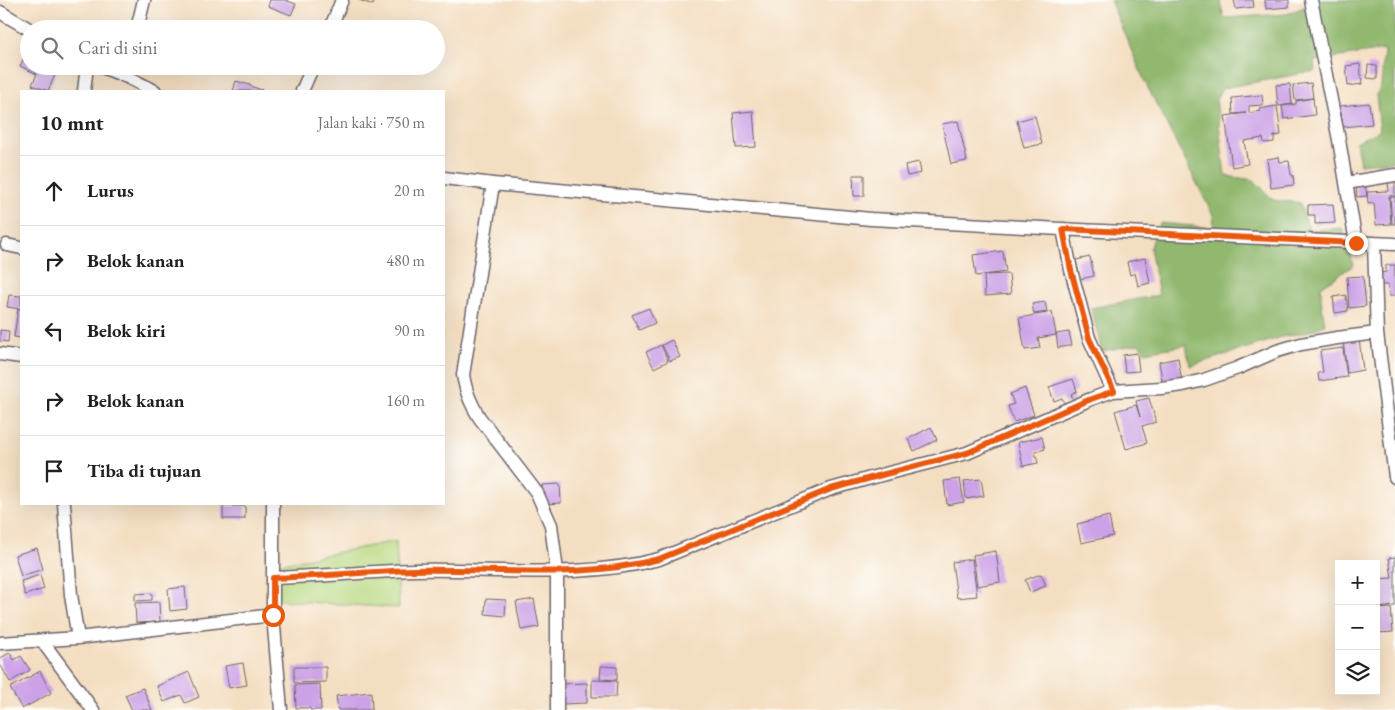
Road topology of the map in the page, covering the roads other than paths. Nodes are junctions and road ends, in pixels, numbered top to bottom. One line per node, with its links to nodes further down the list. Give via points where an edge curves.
1 (144, 0): 5 (street)
2 (342, 0): 6 (street)
3 (1311, 0): 16 (street)
4 (0, 12): 7 (street)
5 (139, 20)
6 (334, 20)
7 (20, 24)
8 (86, 75): 11 (street)
9 (132, 75): 12 (street)
10 (309, 75): 13 (street)
11 (84, 90)
12 (154, 90)
13 (302, 90)
14 (1395, 175): 16 (street)
15 (445, 178): 17 (street)
16 (1346, 183): 19 (street)
17 (493, 184): 18 (street, via 871,219); 31 (street, via 463,374 471,405 537,494 550,525)
18 (1063, 229): 19 (street); 27 (street, via 1089,338)
19 (1356, 243): 20 (street)
20 (1374, 243): 21 (street); 24 (street)
21 (1395, 244)
22 (7, 245): 23 (street)
23 (20, 248)
24 (1377, 334): 27 (street, via 1301,344 1183,385); 28 (street)
25 (0, 354): 26 (street)
26 (20, 357)
27 (1114, 391): 31 (street, via 967,453 831,489 659,559 636,565)
28 (1395, 477)
29 (64, 505): 34 (street)
30 (273, 505): 32 (street)
31 (557, 571): 32 (street, via 413,570); 39 (street)
32 (273, 578): 33 (street)
33 (273, 615): 34 (street); 38 (street)
34 (78, 638): 35 (street)
35 (42, 640): 36 (street); 37 (street)
36 (0, 644)
37 (93, 710)
38 (281, 710)
39 (557, 710)

